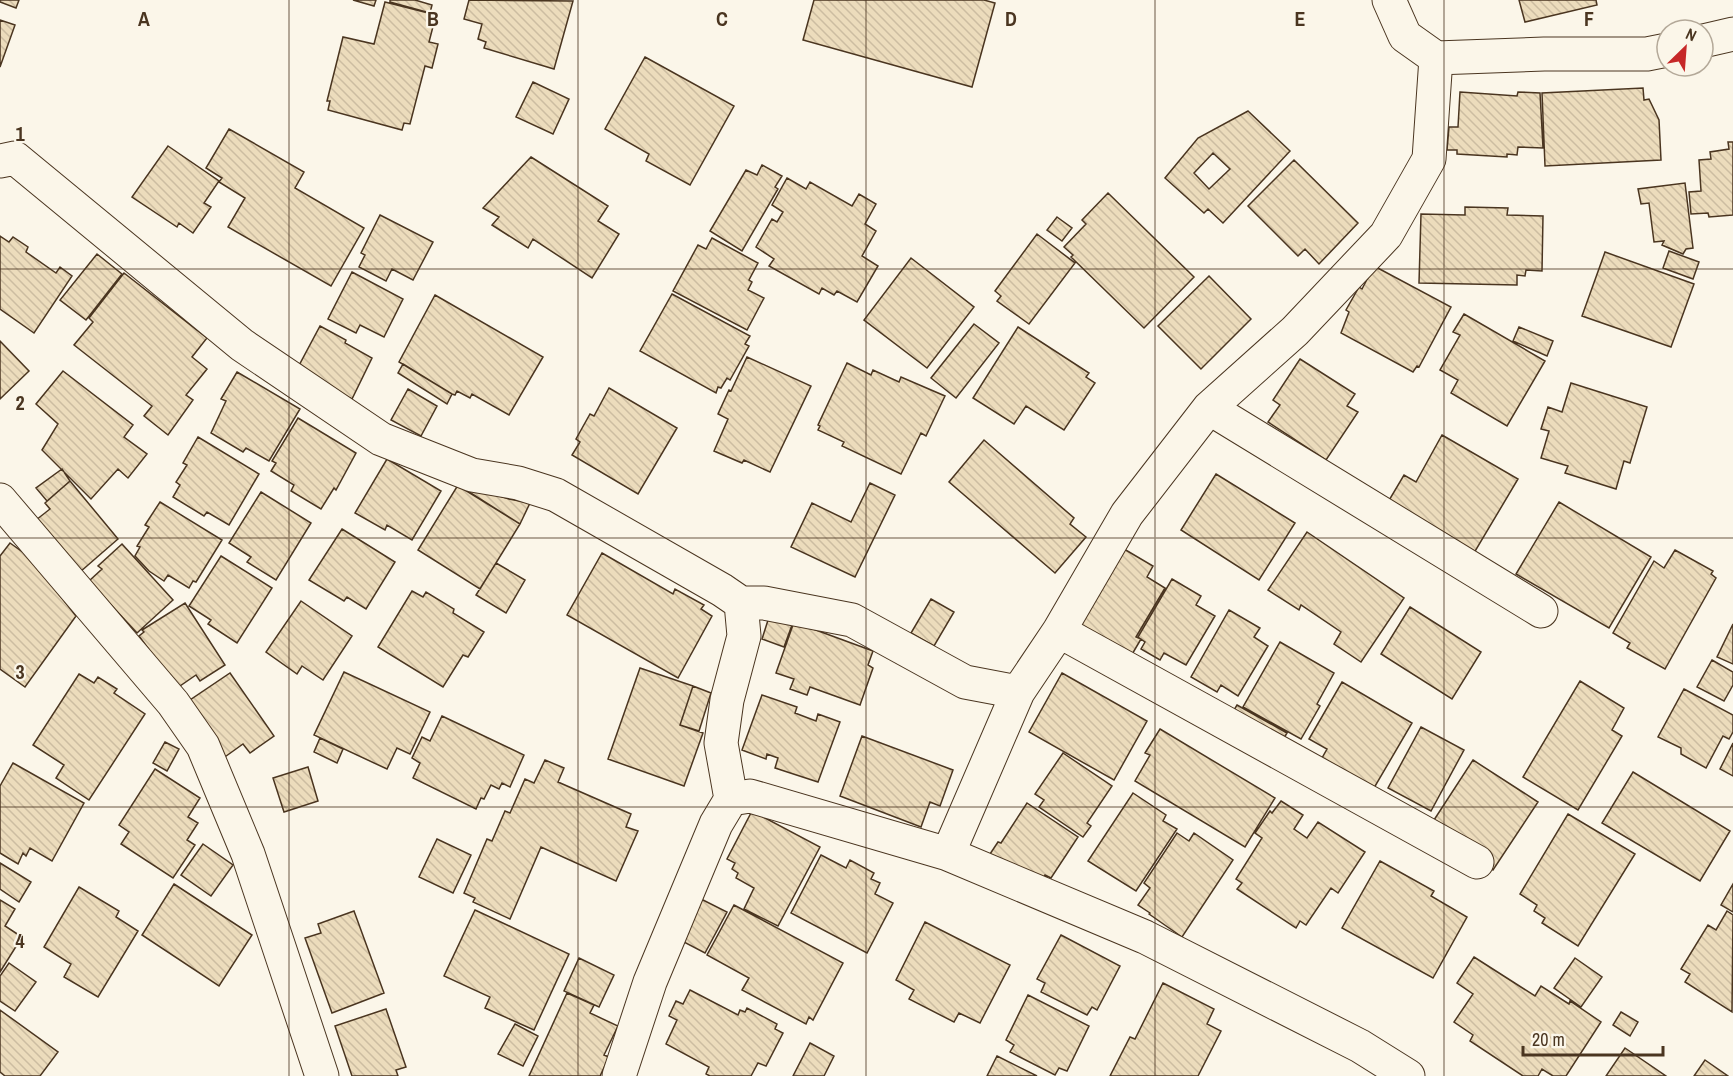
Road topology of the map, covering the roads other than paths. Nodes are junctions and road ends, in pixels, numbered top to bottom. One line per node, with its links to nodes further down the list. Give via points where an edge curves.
1 (1389, 0): 5 (street, via 1406,36)
2 (1733, 34): 3 (street)
3 (1715, 38)
4 (1655, 52): 5 (street)
5 (1436, 58): 7 (street, via 1429,159 1386,235 1295,331)
6 (0, 161): 9 (street, via 15,158 242,345 381,439 472,475 556,495)
7 (1209, 408): 10 (street); 11 (street, via 1127,514)
8 (0, 500): 16 (street, via 173,703 202,746 248,855)
9 (741, 603): 12 (street, via 764,603 852,620 965,682); 13 (street, via 744,636 727,700 721,743)
10 (1541, 611)
11 (1059, 631): 12 (street); 15 (street)
12 (1018, 692): 14 (street)
13 (731, 799): 14 (street, via 750,796); 17 (street, via 716,824 650,982)
14 (948, 854): 18 (street, via 1145,938 1360,1046)
15 (1478, 862)
16 (322, 1076)
17 (619, 1076)
18 (1408, 1076)

